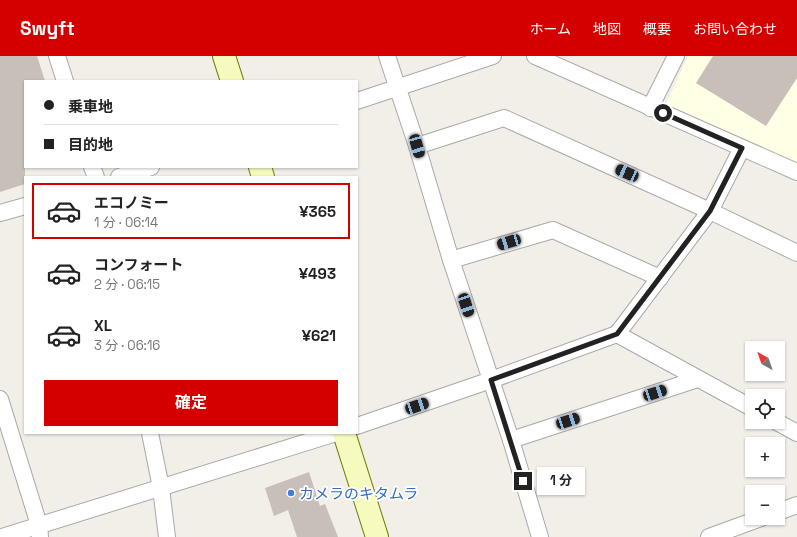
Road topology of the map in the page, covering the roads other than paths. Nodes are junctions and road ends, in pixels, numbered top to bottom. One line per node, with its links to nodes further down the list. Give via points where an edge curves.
1 (57, 56): 7 (street)
2 (224, 56): 8 (street)
3 (388, 56): 9 (street)
4 (493, 56): 9 (street)
5 (534, 56): 11 (street)
6 (676, 56): 11 (street)
7 (65, 80)
8 (232, 80)
9 (397, 88): 10 (street); 12 (street)
10 (358, 101)
11 (650, 108): 13 (street)
12 (417, 146): 18 (street, via 504,118); 21 (street)
13 (742, 148): 15 (street); 18 (street)
14 (148, 168): 16 (street)
15 (797, 172)
16 (122, 176)
17 (24, 206): 19 (street)
18 (710, 211): 20 (street); 22 (street)
19 (0, 213)
20 (797, 253)
21 (451, 260): 22 (street, via 553,230); 25 (street)
22 (660, 278): 23 (street)
23 (617, 334): 24 (street); 25 (street)
24 (698, 379): 27 (street); 34 (street)
25 (491, 380): 28 (street); 34 (street)
26 (0, 399): 39 (street)
27 (745, 404)
28 (358, 426)
29 (785, 426): 30 (street)
30 (797, 433)
31 (150, 434): 35 (street)
32 (333, 434): 35 (street)
33 (344, 434): 42 (street)
34 (510, 440): 43 (street)
35 (161, 488): 39 (street); 41 (street)
36 (797, 505): 37 (street)
37 (785, 509)
38 (745, 524): 44 (street)
39 (39, 531): 40 (street)
40 (2, 537)
41 (167, 537)
42 (377, 537)
43 (540, 537)
44 (709, 537)

